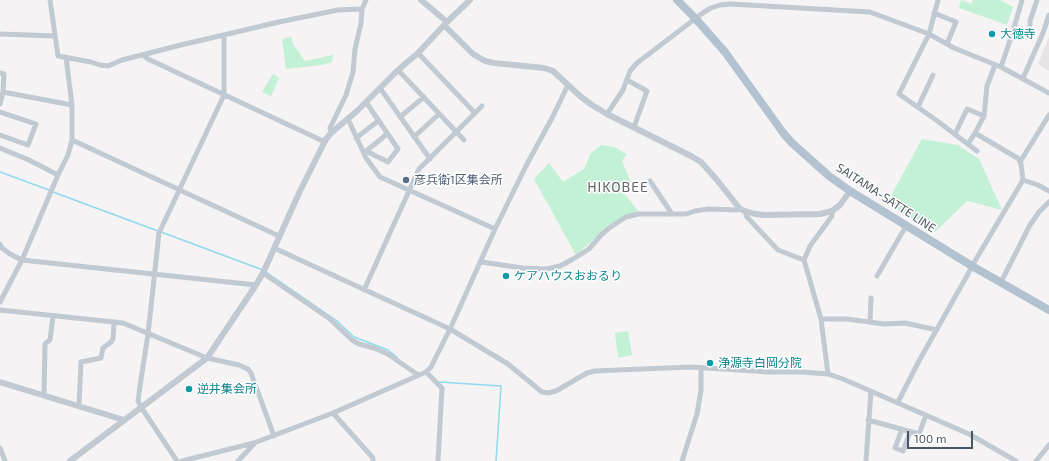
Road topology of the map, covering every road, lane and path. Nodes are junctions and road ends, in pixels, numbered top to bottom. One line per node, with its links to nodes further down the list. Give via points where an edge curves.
1 (50, 0): 18 (street)
2 (366, 0): 9 (street)
3 (421, 0): 13 (street)
4 (470, 0): 13 (street)
5 (677, 0): 12 (main road, SAITAMA-SATTE LINE)
6 (938, 0): 10 (street)
7 (1022, 0): 23 (street, via 1014,28)
8 (1037, 0): 14 (street)
9 (362, 8): 17 (street, via 338,10); 51 (street, via 353,72 346,95 330,128)
10 (934, 13): 16 (street); 19 (street, via 956,22)
11 (1049, 15): 27 (street)
12 (695, 18): 16 (street, via 712,8 730,4 870,12); 28 (street, via 637,64); 72 (main road, SAITAMA-SATTE LINE, via 724,52 788,138 823,171)
13 (446, 24): 20 (street); 29 (street, via 473,54 485,61 544,68 553,71)
14 (1030, 25)
15 (0, 34): 18 (street)
16 (929, 34): 19 (street); 39 (street, via 899,94)
17 (224, 35): 21 (street); 33 (street)
18 (55, 36): 22 (street, via 58,56)
19 (947, 44): 23 (street)
20 (418, 53): 24 (street); 41 (street)
21 (143, 55): 22 (street, via 108,66); 33 (street)
22 (66, 57): 37 (street)
23 (998, 66): 27 (street); 45 (street, via 988,86)
24 (398, 70): 30 (street); 34 (street)
25 (0, 73): 31 (street, via 4,74)
26 (933, 75): 39 (street)
27 (1023, 78): 32 (street)
28 (627, 80): 43 (street, via 624,90); 49 (street, via 647,91)
29 (568, 85): 43 (street); 79 (street)
30 (380, 88): 35 (street); 46 (street)
31 (3, 92): 36 (street); 37 (street)
32 (1049, 93)
33 (224, 95): 60 (street); 70 (street)
34 (424, 97): 42 (street); 46 (street)
35 (366, 102): 47 (street); 48 (street)
36 (0, 104)
37 (72, 105): 58 (street)
38 (482, 106): 41 (street)
39 (918, 107): 53 (street)
40 (0, 112): 55 (street, via 36,124 28,145)
41 (475, 113): 50 (street)
42 (439, 114): 50 (street); 56 (street)
43 (607, 114): 49 (street)
44 (1049, 115): 66 (street)
45 (984, 116): 53 (street, via 967,108); 54 (street)
46 (400, 117): 56 (street)
47 (348, 119): 51 (street); 57 (street)
48 (378, 121): 52 (street); 57 (street)
49 (634, 127): 75 (street, via 701,162)
50 (457, 132): 59 (street); 65 (street)
51 (331, 133): 60 (street)
52 (387, 134): 64 (street); 64 (street, via 398,149 388,162)
53 (955, 134): 61 (street)
54 (975, 134): 61 (street); 66 (street)
55 (0, 135)
56 (414, 137): 65 (street)
57 (356, 138): 64 (street)
58 (72, 140): 67 (street); 70 (street)
59 (464, 140)
60 (325, 142): 80 (street)
61 (968, 144): 63 (street)
62 (0, 148): 67 (street)
63 (977, 151)
64 (365, 152): 71 (street, via 366,158 380,177)
65 (430, 159): 71 (street, via 419,169)
66 (1020, 162): 68 (street)
67 (58, 175): 83 (street)
68 (1023, 180): 73 (street); 86 (street)
69 (650, 181): 77 (street)
70 (180, 190): 80 (street); 88 (street, via 159,233)
71 (410, 190): 79 (street); 92 (street)
72 (850, 191): 76 (street); 78 (main road, SAITAMA-SATTE LINE)
73 (1049, 191)
74 (1049, 202): 90 (street, via 1030,225)
75 (742, 210): 76 (street, via 764,215 820,214); 77 (street, via 708,209); 84 (street, via 778,250)
76 (832, 211): 84 (street, via 832,216 810,246)
77 (672, 214): 85 (street, via 638,214 626,217 609,228 589,249 560,266 546,269 523,268)
78 (906, 226): 86 (main road, SAITAMA-SATTE LINE); 89 (street)
79 (495, 229): 85 (street)
80 (279, 236): 82 (street)
81 (0, 244): 83 (street, via 10,254)
82 (274, 248): 87 (street); 92 (street)
83 (22, 260): 88 (street); 94 (street)
84 (804, 260): 98 (street)
85 (481, 262): 101 (street)
86 (972, 266): 90 (main road, SAITAMA-SATTE LINE); 102 (street)
87 (263, 273): 91 (street); 108 (street, via 330,319 352,340 388,354)
88 (154, 275): 91 (street); 103 (street)
89 (877, 276)
90 (1001, 282): 96 (main road, SAITAMA-SATTE LINE)
91 (256, 285): 104 (street)
92 (364, 290): 101 (street)
93 (871, 298): 100 (street)
94 (0, 302)
95 (0, 310): 97 (street)
96 (1049, 310)
97 (53, 316): 99 (street); 111 (street, via 50,340 45,344)
98 (821, 320): 100 (street, via 847,319); 107 (street)
99 (114, 322): 103 (street, via 123,323); 113 (street, via 113,339 103,348 101,358 81,362)
100 (870, 322): 102 (street, via 905,324)
101 (450, 329): 105 (street, via 508,364 542,392 548,393 595,371); 106 (street)
102 (937, 330): 112 (street)
103 (148, 334): 104 (street); 114 (street, via 138,401)
104 (207, 358): 114 (street); 121 (street, via 248,369)
105 (701, 368): 107 (street); 132 (street, via 697,414)
106 (426, 372): 108 (street); 131 (street, via 442,388)
107 (828, 374): 110 (street)
108 (418, 375): 115 (street)
109 (0, 382): 111 (street)
110 (871, 391): 112 (street); 118 (street)
111 (44, 396): 113 (street)
112 (898, 402): 116 (street)
113 (79, 406): 117 (street)
114 (141, 407): 117 (street); 127 (street)
115 (333, 413): 121 (street); 130 (street)
116 (926, 415): 120 (street, via 919,434); 134 (street, via 969,434)
117 (124, 420): 126 (street)
118 (868, 420): 119 (street); 133 (street)
119 (902, 429): 120 (street); 120 (street, via 895,448 903,451)
120 (910, 432)
121 (274, 436): 122 (street)
122 (254, 443): 128 (street); 129 (street)
123 (1049, 446): 135 (street)
124 (0, 448): 125 (street)
125 (5, 461)
126 (70, 461)
127 (176, 461)
128 (182, 461)
129 (238, 461)
130 (373, 461)
131 (438, 461)
132 (682, 461)
133 (866, 461)
134 (1016, 461)
135 (1036, 461)

